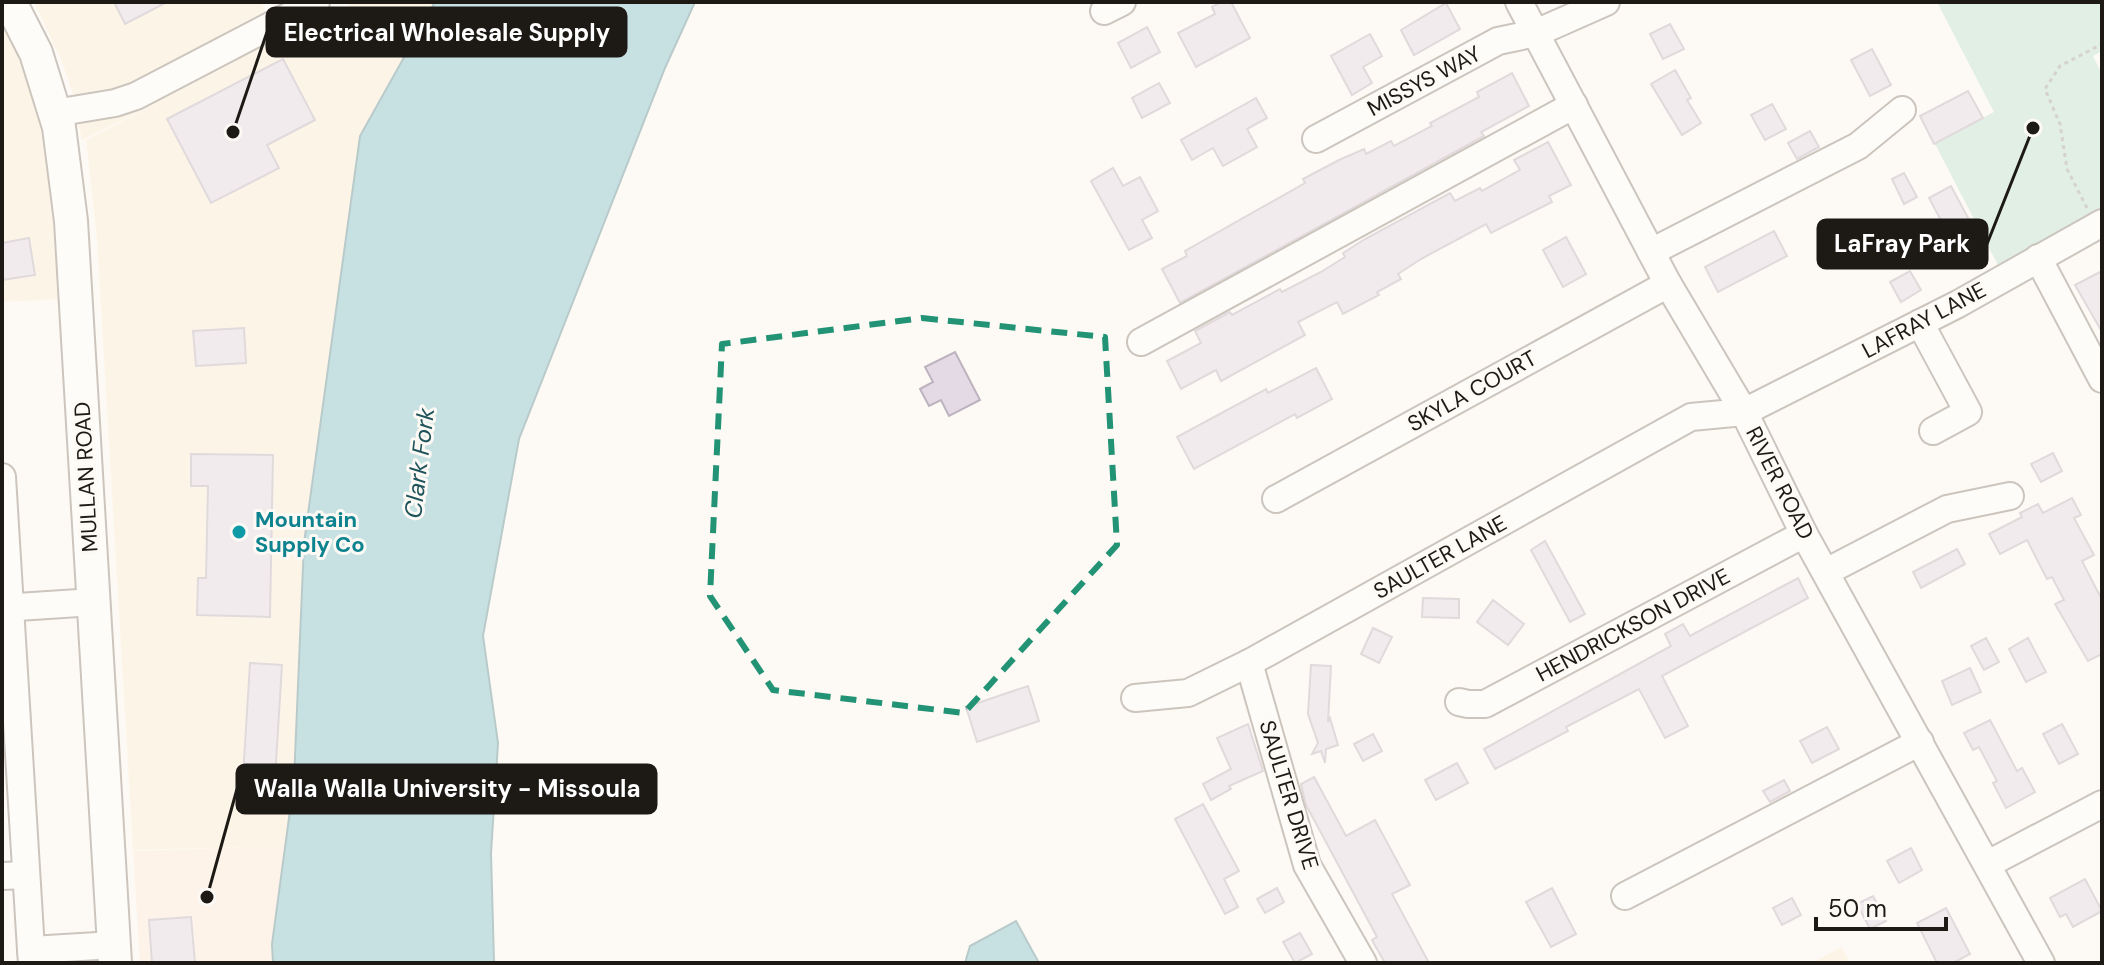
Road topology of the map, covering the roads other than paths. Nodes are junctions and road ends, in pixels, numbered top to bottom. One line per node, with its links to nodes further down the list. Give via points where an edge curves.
1 (10, 2): 8 (main road, MULLAN ROAD, via 36,53)
2 (316, 2): 8 (street, via 136,96)
3 (1519, 2): 5 (street, RIVER ROAD)
4 (1606, 2): 5 (street, MISSYS WAY)
5 (1536, 33): 6 (street, RIVER ROAD); 9 (street, MISSYS WAY, via 1498,41)
6 (1574, 105): 11 (street, RIVER ROAD); 15 (street)
7 (1902, 110): 11 (street, via 1858,146)
8 (55, 113): 24 (main road, MULLAN ROAD, via 71,221)
9 (1316, 139)
10 (2100, 224): 12 (street, LAFRAY LANE)
11 (1651, 252): 13 (street, RIVER ROAD)
12 (2038, 258): 14 (street, LAFRAY LANE); 16 (street)
13 (1668, 284): 17 (street, RIVER ROAD); 21 (street, SKYLA COURT)
14 (1920, 323): 17 (street, LAFRAY LANE); 18 (street, via 1968,412)
15 (1141, 342)
16 (2102, 379)
17 (1744, 412): 22 (street, RIVER ROAD); 26 (street, SAULTER LANE, via 1691,417)
18 (1933, 431)
19 (2, 477): 25 (street)
20 (2010, 496): 23 (street, via 1947,509)
21 (1276, 499)
22 (1804, 534): 23 (street, RIVER ROAD); 28 (street, HENDRICKSON DRIVE, via 1485,704)
23 (1826, 572): 29 (street, RIVER ROAD)
24 (94, 602): 25 (street); 34 (main road, MULLAN ROAD)
25 (6, 607): 32 (street)
26 (1249, 663): 27 (street, SAULTER LANE, via 1188,693); 36 (street, SAULTER DRIVE, via 1307,865)
27 (1135, 698)
28 (1459, 702)
29 (1920, 742): 31 (street, RIVER ROAD); 33 (street)
30 (2102, 804): 31 (street)
31 (1988, 864): 37 (street, RIVER ROAD)
32 (14, 875): 35 (street)
33 (1625, 896)
34 (115, 954): 35 (street)
35 (31, 956)
36 (1363, 963)
37 (2041, 963)

